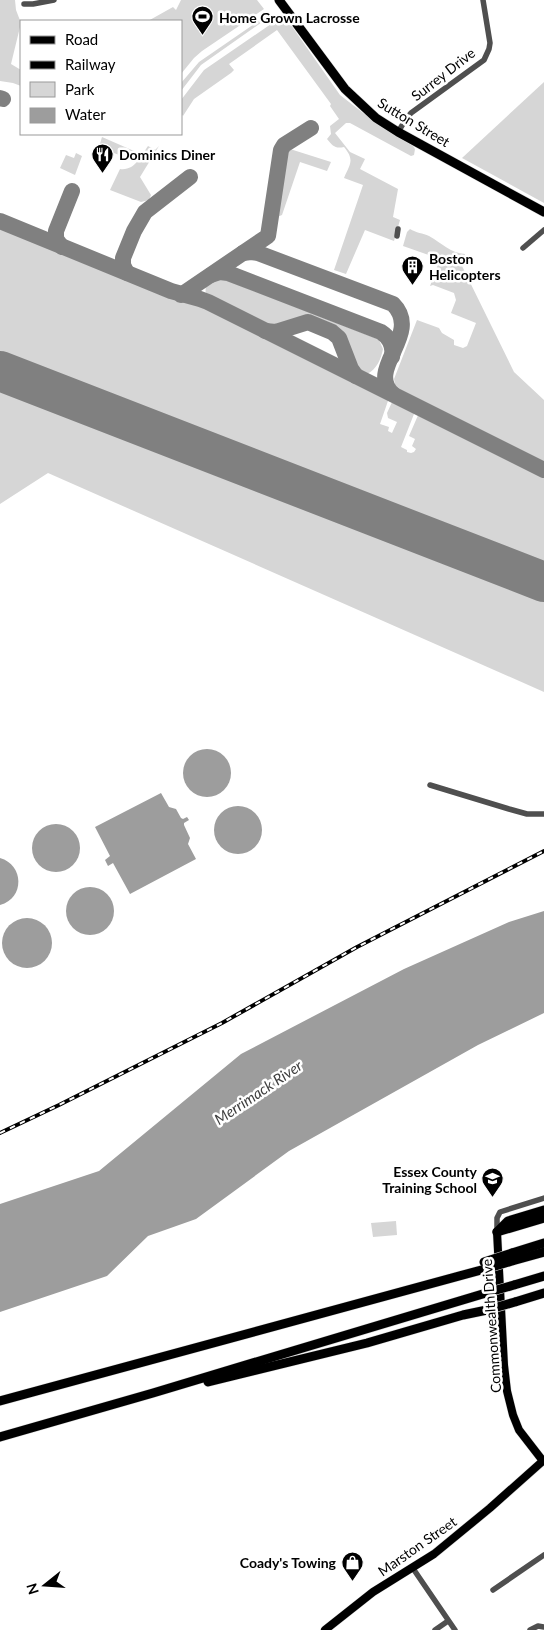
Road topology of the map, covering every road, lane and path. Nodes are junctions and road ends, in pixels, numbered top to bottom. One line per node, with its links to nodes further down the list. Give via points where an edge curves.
1 (54, 0): 4 (street)
2 (279, 0): 5 (highway, Sutton Street, via 345,89 376,118)
3 (483, 0): 5 (street, Surrey Drive, via 490,43 484,60 406,119)
4 (24, 4)
5 (398, 132): 6 (highway, Sutton Street)
6 (544, 212)
7 (398, 229): 9 (street)
8 (544, 230): 10 (street)
9 (397, 236)
10 (523, 248)
11 (430, 785): 12 (street, via 509,810)
12 (544, 814)
13 (544, 1198): 16 (street, Commonwealth Drive, via 502,1212 497,1216)
14 (544, 1210): 16 (highway, via 508,1221)
15 (544, 1218): 16 (highway)
16 (497, 1232): 25 (main road, Commonwealth Drive, via 509,1400 519,1430)
17 (544, 1243): 19 (highway)
18 (544, 1252): 19 (highway)
19 (512, 1257): 23 (highway, bridge)
20 (544, 1276): 22 (highway, bridge)
21 (544, 1294): 22 (highway, bridge, via 230,1378)
22 (153, 1393): 24 (highway)
23 (0, 1401)
24 (0, 1437)
25 (544, 1462): 27 (main road, Marston Street, via 458,1535)
26 (544, 1555): 28 (street)
27 (412, 1568): 29 (street); 31 (main road, Marston Street, via 373,1592)
28 (493, 1590)
29 (448, 1621): 32 (street); 33 (street)
30 (544, 1627): 34 (street)
31 (325, 1630)
32 (434, 1630)
33 (455, 1630)
34 (530, 1630)

